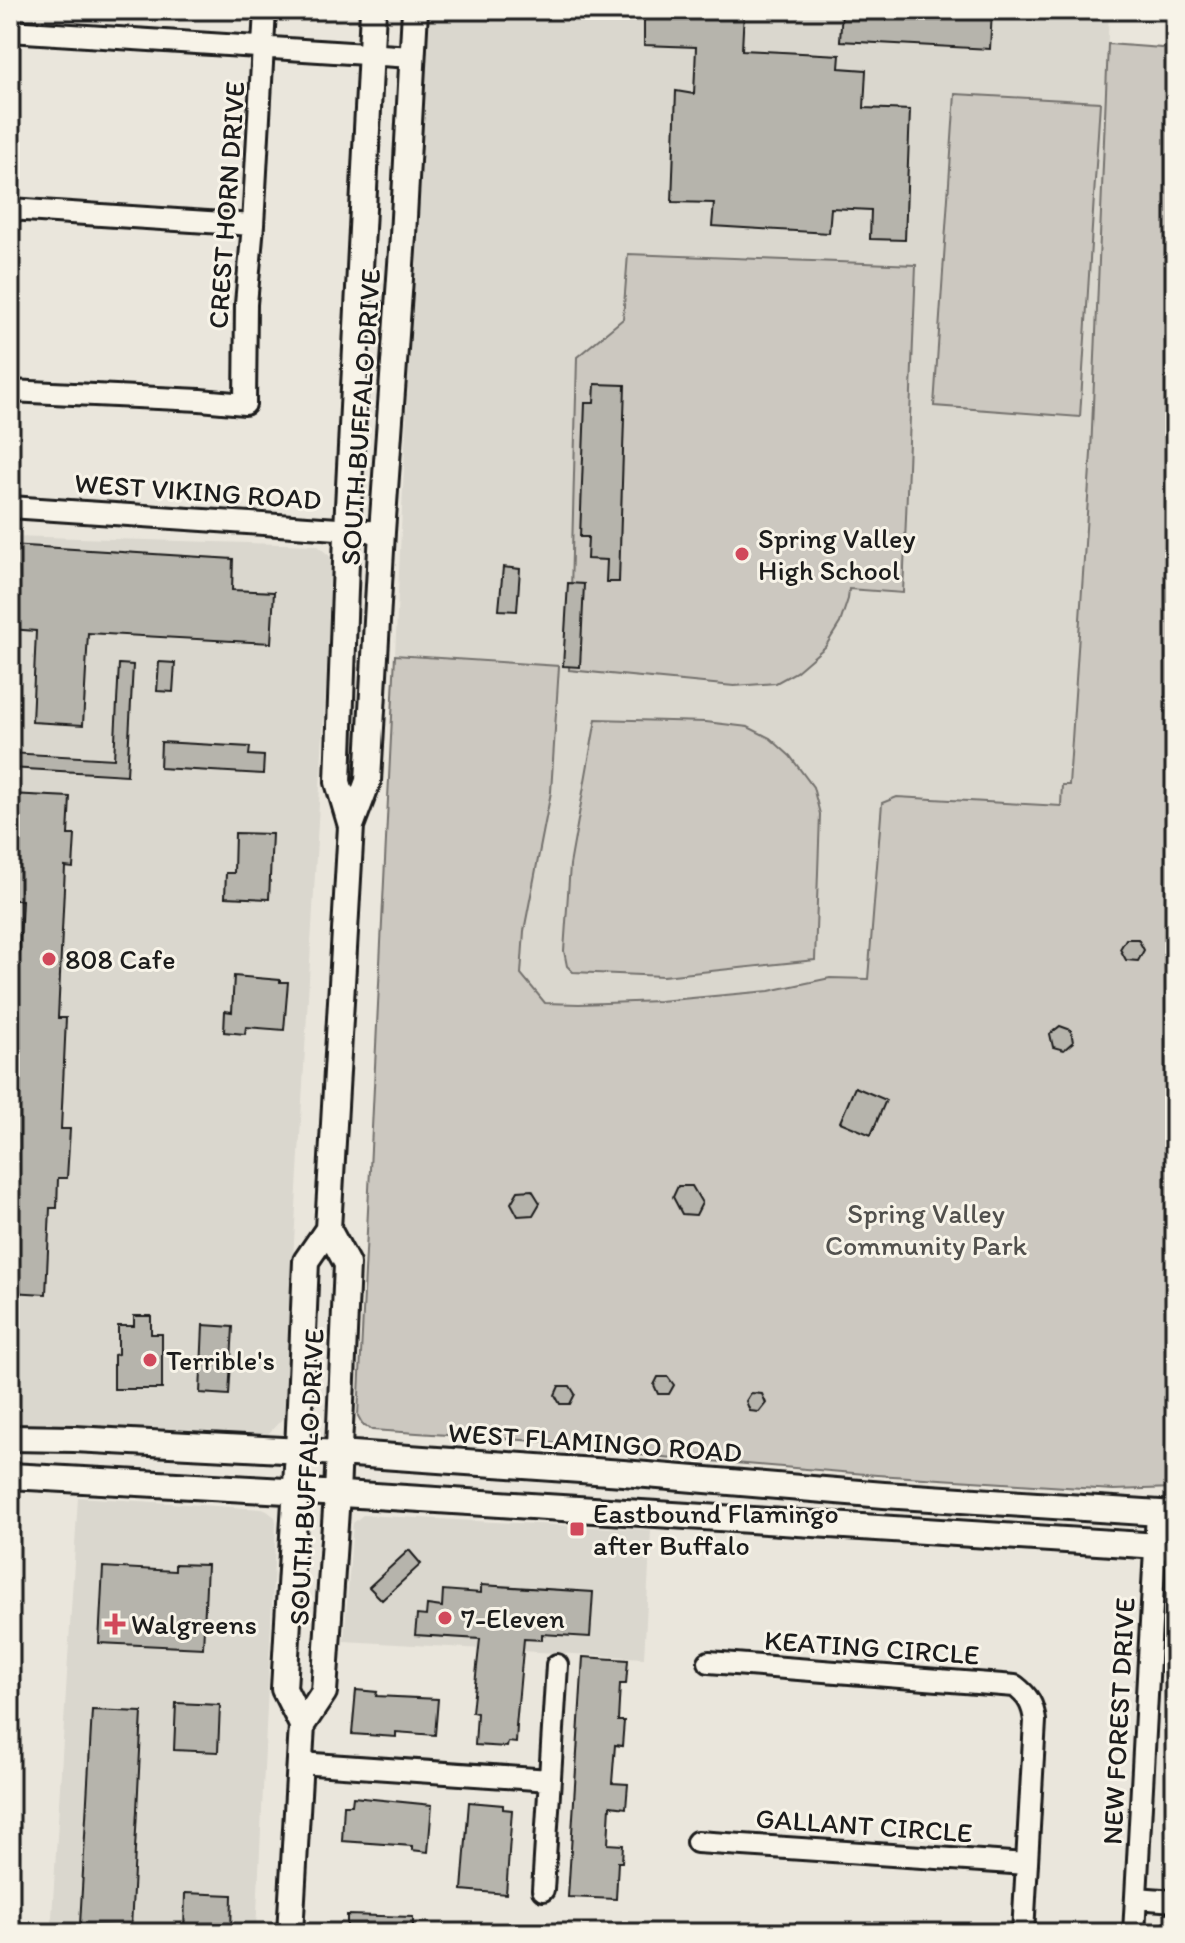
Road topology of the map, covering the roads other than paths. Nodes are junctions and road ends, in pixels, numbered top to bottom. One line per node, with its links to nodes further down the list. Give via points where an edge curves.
1 (265, 10): 5 (street, CREST HORN DRIVE)
2 (373, 10): 6 (main road, SOUTH BUFFALO DRIVE)
3 (415, 10): 7 (main road, SOUTH BUFFALO DRIVE)
4 (10, 31): 5 (street)
5 (264, 48): 6 (street); 9 (street, CREST HORN DRIVE)
6 (371, 55): 7 (street); 12 (main road, SOUTH BUFFALO DRIVE)
7 (412, 57): 13 (main road, SOUTH BUFFALO DRIVE)
8 (10, 209): 9 (street)
9 (253, 225): 10 (street, CREST HORN DRIVE, via 245,404)
10 (10, 391)
11 (10, 507): 12 (street, WEST VIKING ROAD)
12 (348, 529): 13 (street, WEST VIKING ROAD); 14 (main road, SOUTH BUFFALO DRIVE, via 338,782)
13 (382, 532): 14 (main road, SOUTH BUFFALO DRIVE, via 368,781)
14 (351, 826): 15 (main road, SOUTH BUFFALO DRIVE)
15 (328, 1229): 17 (main road, SOUTH BUFFALO DRIVE, via 306,1261); 18 (main road, SOUTH BUFFALO DRIVE, via 347,1264)
16 (10, 1438): 17 (main road, WEST FLAMINGO ROAD)
17 (298, 1451): 18 (main road, WEST FLAMINGO ROAD); 20 (main road, SOUTH BUFFALO DRIVE)
18 (339, 1453): 21 (main road, SOUTH BUFFALO DRIVE); 22 (main road, WEST FLAMINGO ROAD)
19 (10, 1476): 20 (main road)
20 (295, 1492): 21 (main road); 26 (main road, SOUTH BUFFALO DRIVE, via 284,1689)
21 (337, 1494): 23 (main road); 26 (main road, SOUTH BUFFALO DRIVE, via 324,1692)
22 (1166, 1514): 23 (street, NEW FOREST DRIVE)
23 (1165, 1546): 32 (street, NEW FOREST DRIVE)
24 (709, 1662): 30 (street, KEATING CIRCLE, via 1015,1686 1027,1695 1035,1721)
25 (557, 1665): 28 (street)
26 (302, 1725): 27 (main road, SOUTH BUFFALO DRIVE)
27 (299, 1763): 28 (street); 34 (main road, SOUTH BUFFALO DRIVE)
28 (550, 1780): 31 (street)
29 (697, 1842): 30 (street, GALLANT CIRCLE)
30 (1027, 1864): 35 (street)
31 (543, 1890)
32 (1136, 1898): 33 (street); 36 (street, NEW FOREST DRIVE)
33 (1175, 1901)
34 (290, 1933)
35 (1023, 1933)
36 (1134, 1933)

